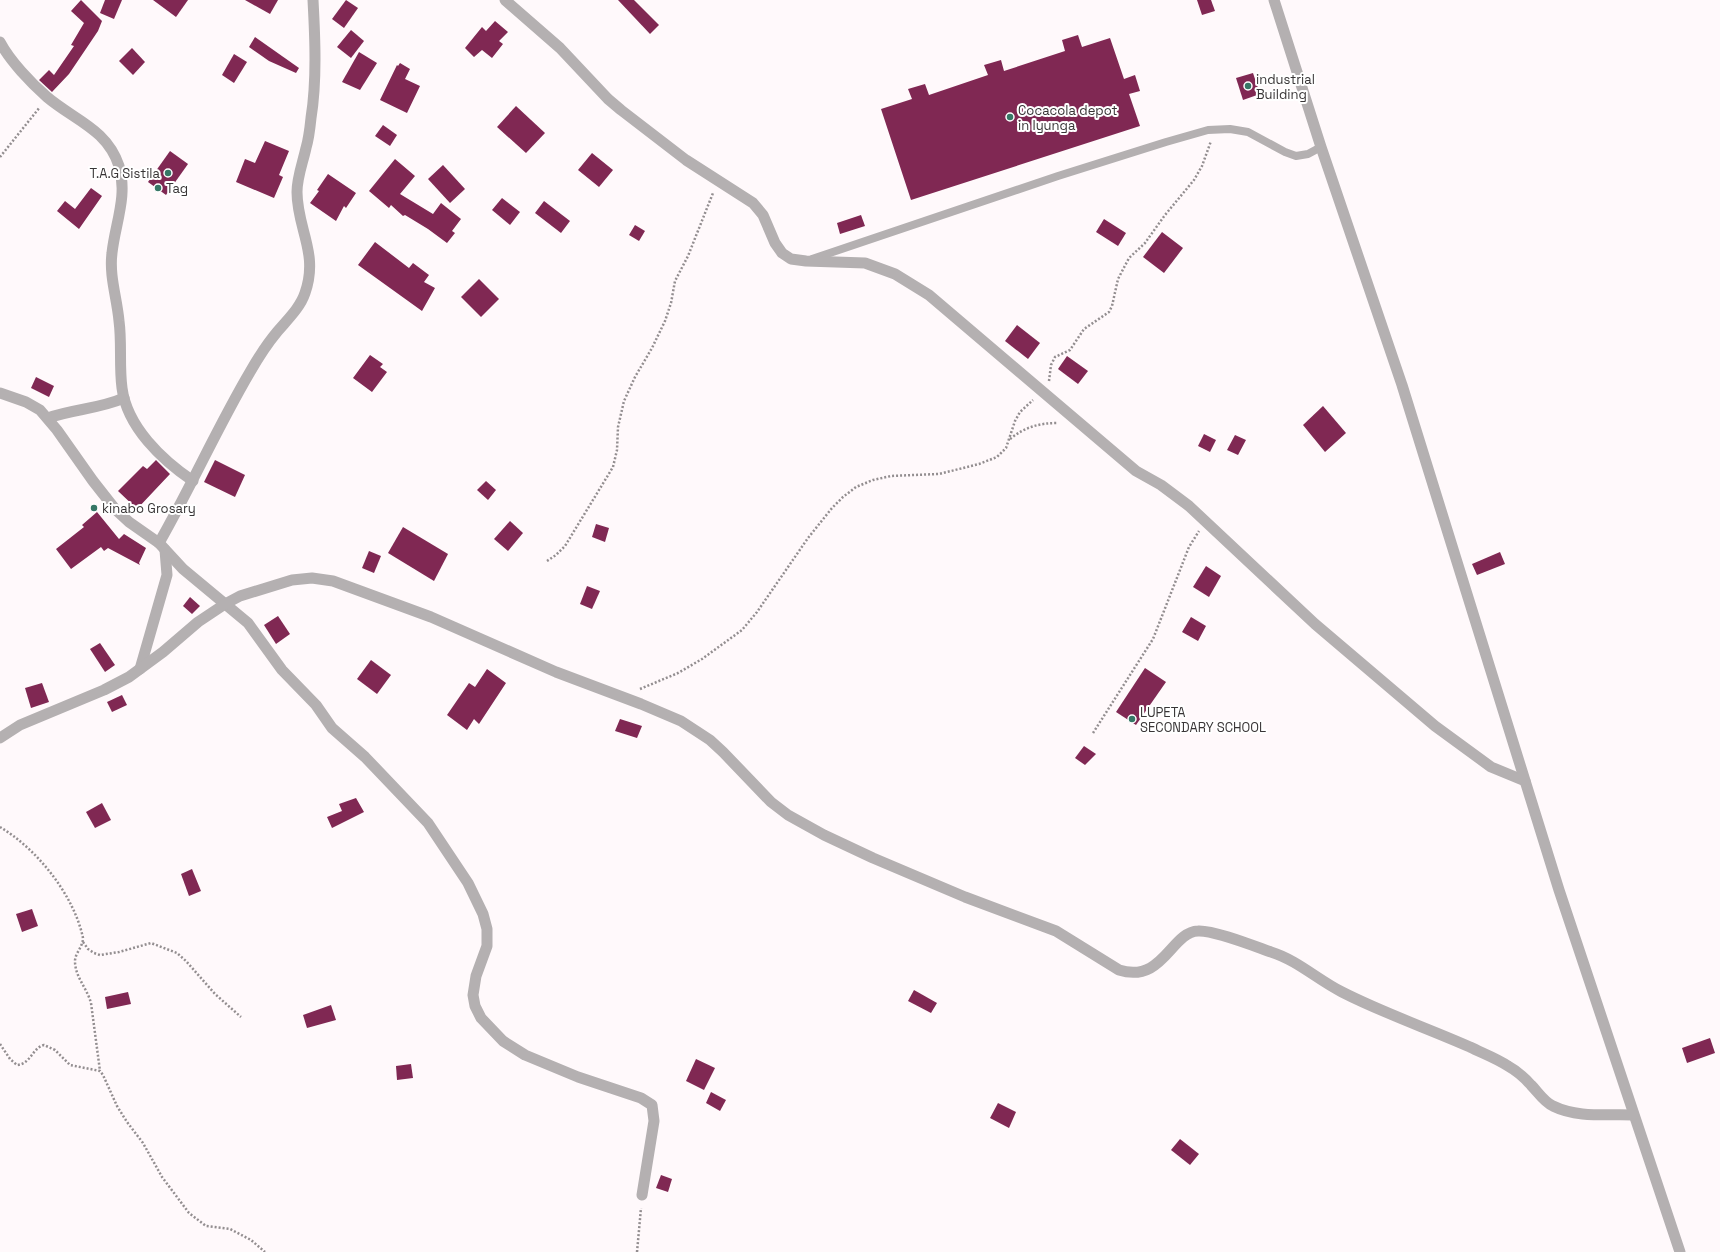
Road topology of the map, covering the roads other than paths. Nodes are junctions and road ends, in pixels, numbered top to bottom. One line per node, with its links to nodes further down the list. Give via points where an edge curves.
1 (313, 0): 10 (street, via 312,115 297,191 298,207 308,245 310,279 305,295 295,311 250,371)
2 (505, 0): 6 (street, via 560,48 621,110 686,160 748,199 759,209 782,253 791,259)
3 (1274, 0): 5 (street)
4 (0, 42): 8 (street, via 48,98 84,122 107,142 120,168 122,200 111,272 121,336)
5 (1321, 147): 6 (lane, via 1308,154 1296,156 1248,132 1216,129 1133,152); 15 (street, via 1402,385)
6 (806, 261): 15 (street, via 865,263 895,274 929,295 1136,471 1176,495 1207,521 1314,624 1435,726 1492,767)
7 (0, 393): 9 (street, via 33,405)
8 (124, 398): 9 (street, via 101,407 66,412); 10 (street, via 129,412 152,446)
9 (48, 418): 11 (street, via 112,506)
10 (193, 481): 11 (street)
11 (162, 546): 12 (street, via 183,569); 13 (street, via 167,574)
12 (225, 604): 13 (street, via 198,622); 16 (street, via 240,596 292,580 312,578 333,581 431,617 556,672 664,713 696,730 723,752 779,808 824,835 943,888 1056,931 1119,970 1138,972 1148,968 1158,963 1188,934 1197,931 1209,932 1272,952 1295,963 1341,992 1507,1065 1519,1073 1552,1106 1581,1114); 17 (street, via 255,630 282,670 316,705 332,728 365,757 428,823 468,883 478,900 487,929 487,946 476,976 474,990 475,1006 480,1018 503,1042 525,1055 641,1098 652,1106 654,1121)
13 (140, 669): 14 (street, via 118,682 20,725)
14 (0, 738)
15 (1525, 781): 16 (street)
16 (1633, 1115): 18 (street)
17 (642, 1195)
18 (1680, 1252)

